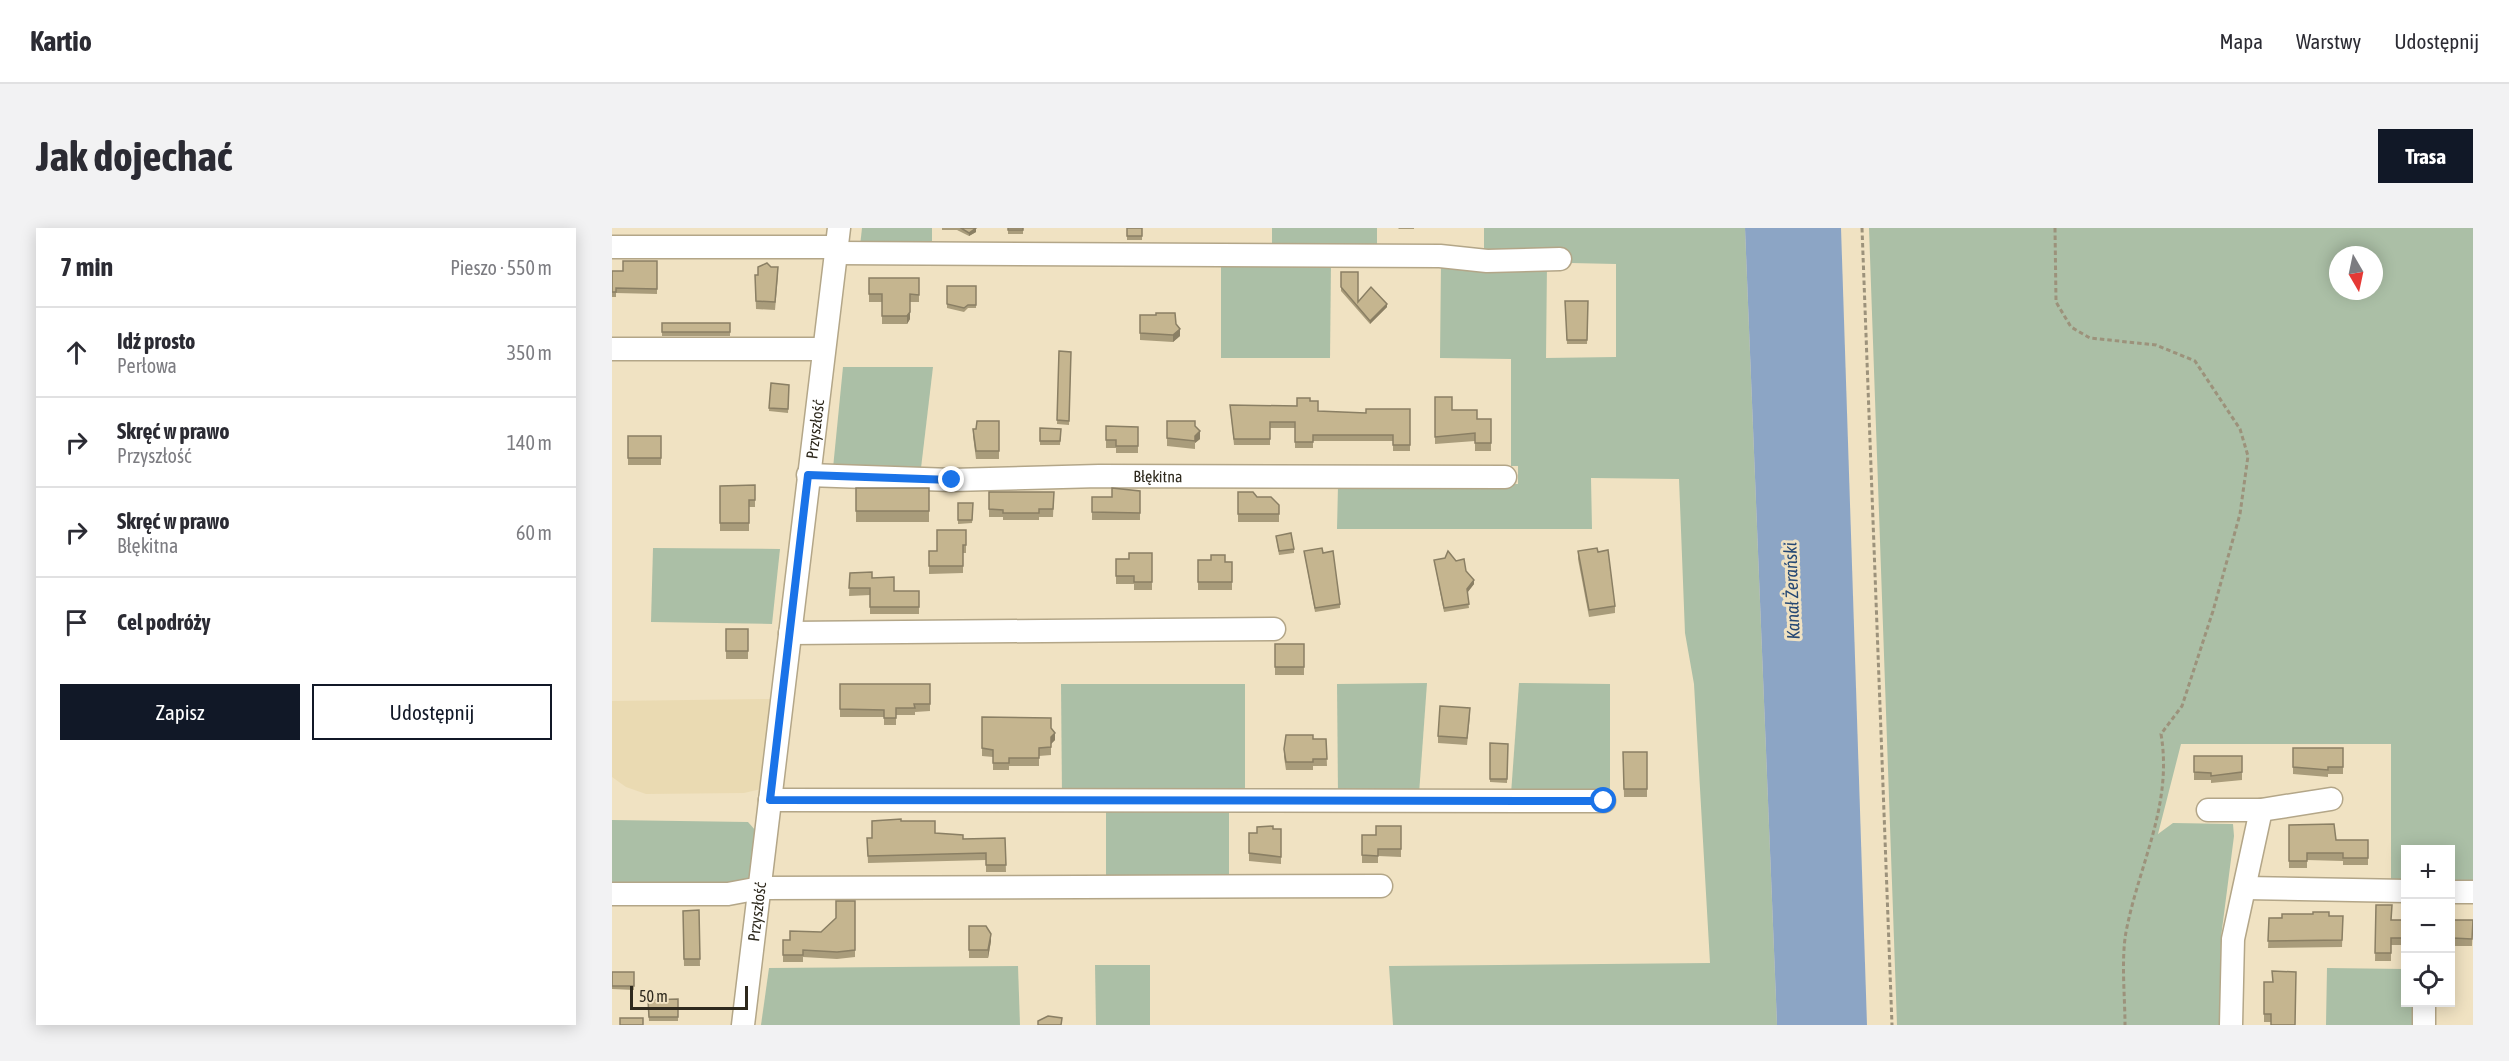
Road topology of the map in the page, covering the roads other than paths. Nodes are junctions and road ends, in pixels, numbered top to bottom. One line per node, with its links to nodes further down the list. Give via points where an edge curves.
1 (836, 243): 2 (street); 3 (street, via 1440,256 1487,261); 5 (street, Przyszłość)
2 (612, 247)
3 (1560, 259)
4 (612, 349): 5 (street)
5 (823, 349): 6 (street, Przyszłość)
6 (808, 475): 7 (street, Błękitna, via 952,480 1099,476); 9 (street, Przyszłość)
7 (1505, 477)
8 (1274, 629): 9 (street)
9 (790, 633): 11 (street, Przyszłość)
10 (2331, 799): 14 (street)
11 (770, 800): 12 (street); 16 (street, Przyszłość)
12 (1604, 801)
13 (2208, 810): 14 (street)
14 (2261, 810): 17 (street)
15 (1381, 886): 16 (street)
16 (760, 888): 21 (street, via 728,894); 23 (street, Przyszłość)
17 (2245, 888): 18 (street); 24 (street, via 2233,939)
18 (2401, 891)
19 (2455, 892): 20 (street)
20 (2473, 892)
21 (612, 894)
22 (2424, 1007): 25 (street)
23 (743, 1025)
24 (2231, 1025)
25 (2424, 1025)

